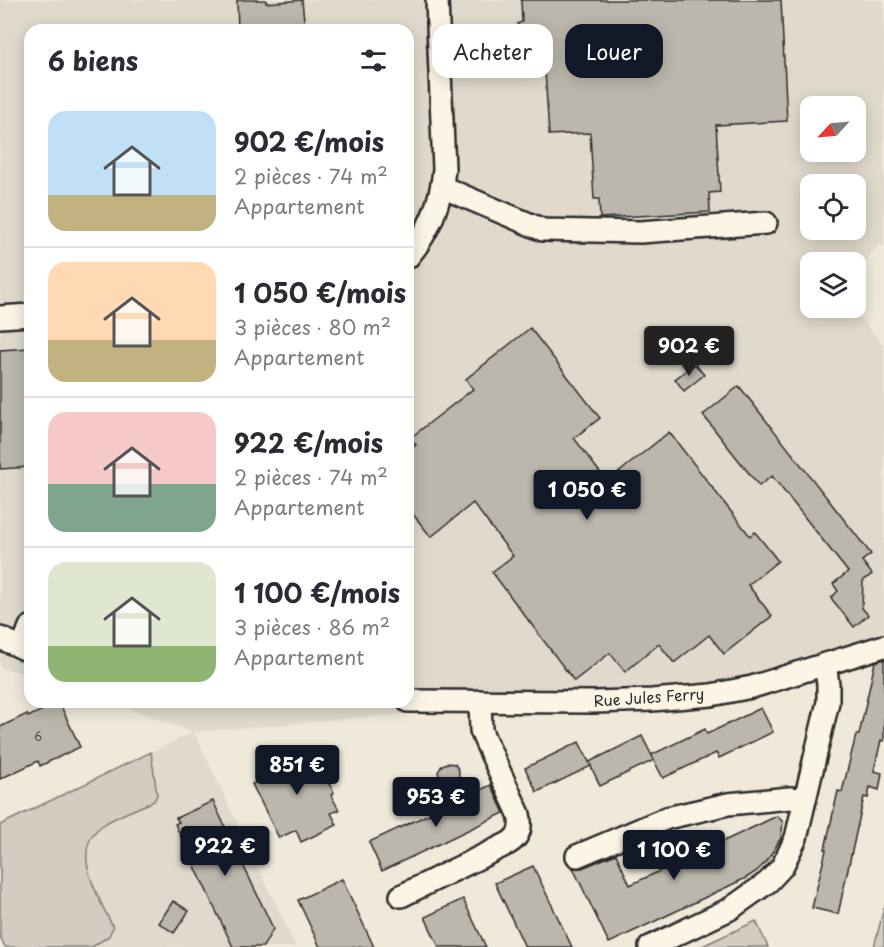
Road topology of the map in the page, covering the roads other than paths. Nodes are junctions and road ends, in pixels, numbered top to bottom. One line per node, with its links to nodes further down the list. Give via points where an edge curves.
1 (437, 0): 2 (street)
2 (442, 187): 3 (street, via 543,231 640,232); 4 (street, via 433,219)
3 (766, 223)
4 (414, 249)
5 (24, 315): 6 (street)
6 (0, 317)
7 (0, 638): 9 (street)
8 (884, 646): 10 (street, Rue Jules Ferry)
9 (24, 649)
10 (825, 664): 12 (street, Rue Jules Ferry, via 752,687 711,695 632,701); 13 (street, via 828,702)
11 (414, 701): 12 (street, Rue Jules Ferry)
12 (480, 701): 15 (street, via 481,730 519,814 519,834 509,843)
13 (805, 800): 14 (street, via 728,804 667,818); 16 (street, via 793,848 776,875 730,909)
14 (577, 856)
15 (401, 896)
16 (650, 947)

